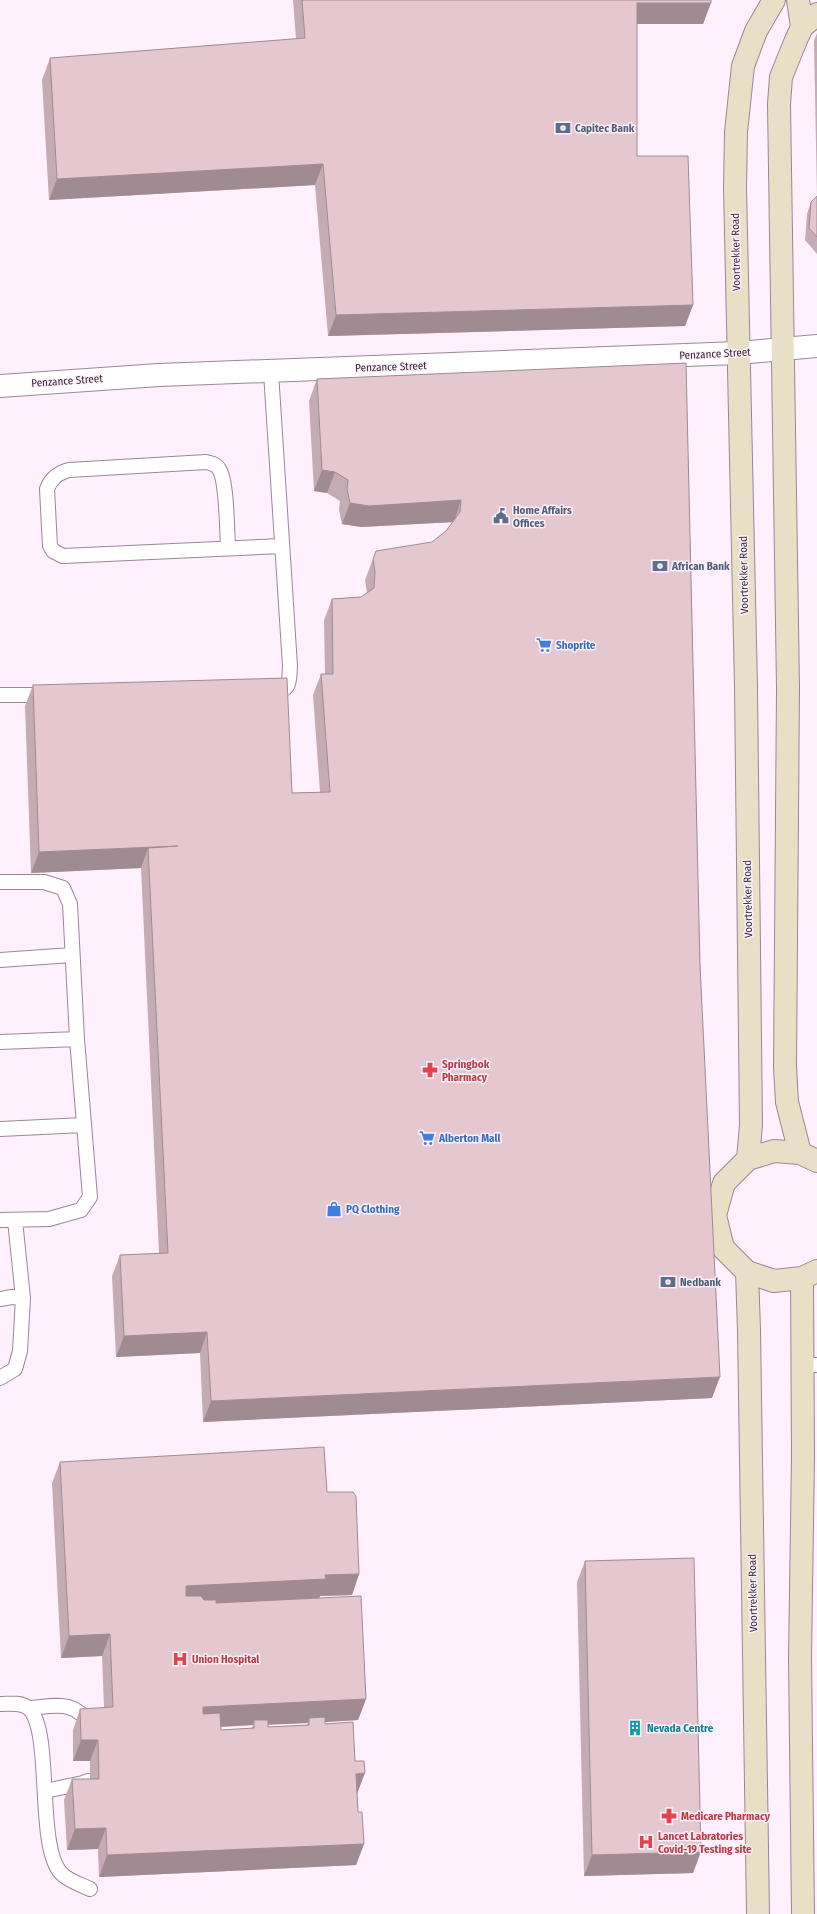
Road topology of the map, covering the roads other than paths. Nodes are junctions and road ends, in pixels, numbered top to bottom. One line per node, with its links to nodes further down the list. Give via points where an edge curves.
1 (774, 0): 6 (main road, Voortrekker Road, via 756,31 743,66 736,132)
2 (798, 0): 3 (main road)
3 (809, 20): 5 (main road, via 781,77 779,104)
4 (817, 346): 5 (street, Penzance Street)
5 (782, 349): 6 (street, Penzance Street); 21 (main road, via 788,688 786,1102)
6 (738, 353): 7 (street, Penzance Street); 22 (main road, Voortrekker Road, via 746,694 751,1126)
7 (271, 372): 8 (street, Penzance Street, via 159,375); 9 (lane)
8 (0, 386)
9 (282, 546): 10 (lane); 11 (lane, via 289,682 282,691)
10 (228, 548): 10 (lane, via 57,555 49,541 47,489 56,475 69,470 206,462 215,464 220,470 223,482)
11 (262, 694)
12 (0, 695): 13 (lane)
13 (63, 695)
14 (0, 882): 15 (lane, via 44,882 63,888 70,904)
15 (72, 955): 16 (lane); 17 (lane)
16 (0, 960)
17 (77, 1038): 18 (lane); 19 (lane)
18 (0, 1042)
19 (84, 1126): 20 (lane); 24 (lane, via 90,1197 81,1210 49,1219)
20 (0, 1130)
21 (809, 1157): 22 (main road, via 774,1151)
22 (748, 1159): 25 (main road, via 724,1183 715,1215 723,1248)
23 (0, 1220): 24 (lane)
24 (15, 1220): 27 (lane)
25 (747, 1272): 26 (main road, via 774,1281); 37 (main road, Voortrekker Road)
26 (809, 1274): 29 (main road)
27 (23, 1298): 28 (lane); 30 (lane, via 20,1351 15,1368)
28 (0, 1299)
29 (809, 1365): 38 (main road, via 803,1456 800,1658)
30 (0, 1378)
31 (0, 1704): 32 (lane, via 20,1704)
32 (28, 1708): 33 (lane, via 64,1706 75,1709 84,1714); 35 (lane, via 36,1719)
33 (94, 1729)
34 (90, 1780): 35 (lane)
35 (45, 1791): 36 (lane, via 49,1844 54,1860 60,1872)
36 (90, 1889)
37 (758, 1914)
38 (803, 1914)

